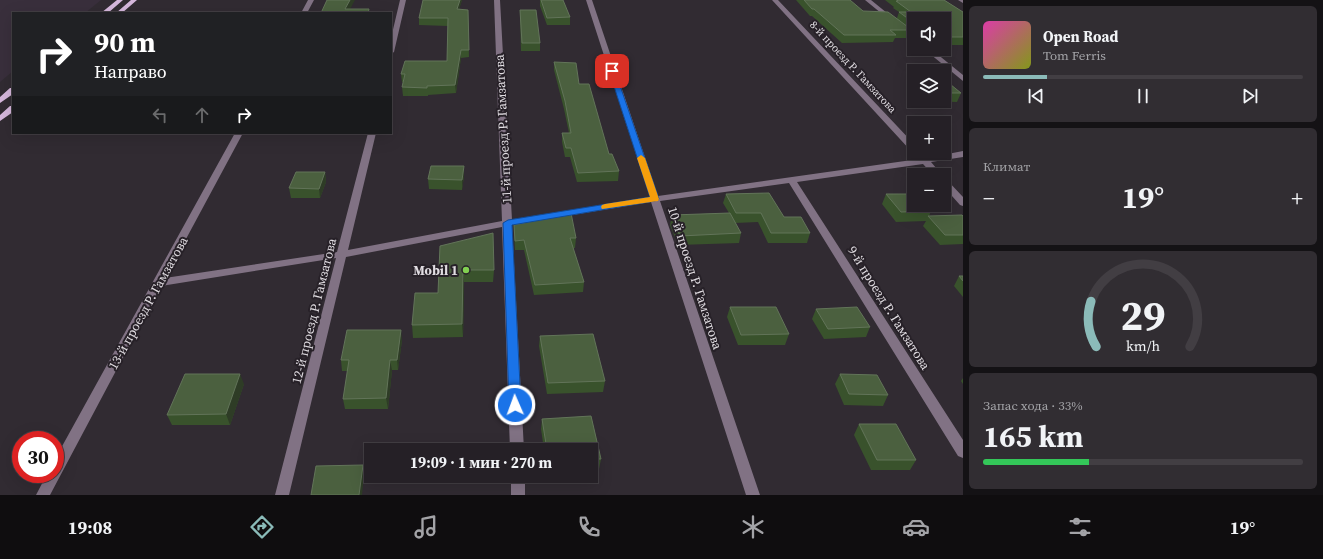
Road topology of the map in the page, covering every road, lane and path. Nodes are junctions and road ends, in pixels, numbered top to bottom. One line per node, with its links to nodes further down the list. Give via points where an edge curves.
1 (120, 0): 9 (main road)
2 (134, 0): 10 (main road)
3 (311, 0): 11 (street)
4 (403, 0): 13 (street)
5 (497, 0): 30 (street, 11-й проезд Р. Гамзатова)
6 (589, 0): 28 (street, 10-й проезд Р. Гамзатова)
7 (775, 0): 22 (street, 8-й проезд Р. Гамзатова)
8 (868, 0): 12 (street)
9 (105, 12)
10 (120, 12)
11 (305, 12)
12 (907, 32)
13 (392, 48)
14 (935, 56): 15 (street)
15 (963, 79)
16 (12, 91): 17 (main road)
17 (0, 101)
18 (12, 109): 19 (main road)
19 (0, 119)
20 (238, 134): 32 (street, 13-й проезд Р. Гамзатова)
21 (372, 134): 31 (street, 12-й проезд Р. Гамзатова)
22 (907, 141)
23 (963, 154): 24 (street)
24 (925, 161): 25 (street); 26 (street)
25 (932, 168)
26 (791, 179): 28 (street); 34 (street, 9-й проезд Р. Гамзатова)
27 (951, 190): 29 (street)
28 (655, 199): 30 (street); 41 (street, 10-й проезд Р. Гамзатова)
29 (963, 203)
30 (508, 223): 31 (street); 33 (street, 11-й проезд Р. Гамзатова)
31 (342, 254): 32 (street); 39 (street, 12-й проезд Р. Гамзатова)
32 (158, 283): 35 (street, 13-й проезд Р. Гамзатова)
33 (517, 443)
34 (963, 452)
35 (64, 455)
36 (49, 483): 38 (street, 13-й проезд Р. Гамзатова)
37 (518, 483): 40 (street)
38 (43, 495)
39 (282, 495)
40 (518, 495)
41 (753, 495)

